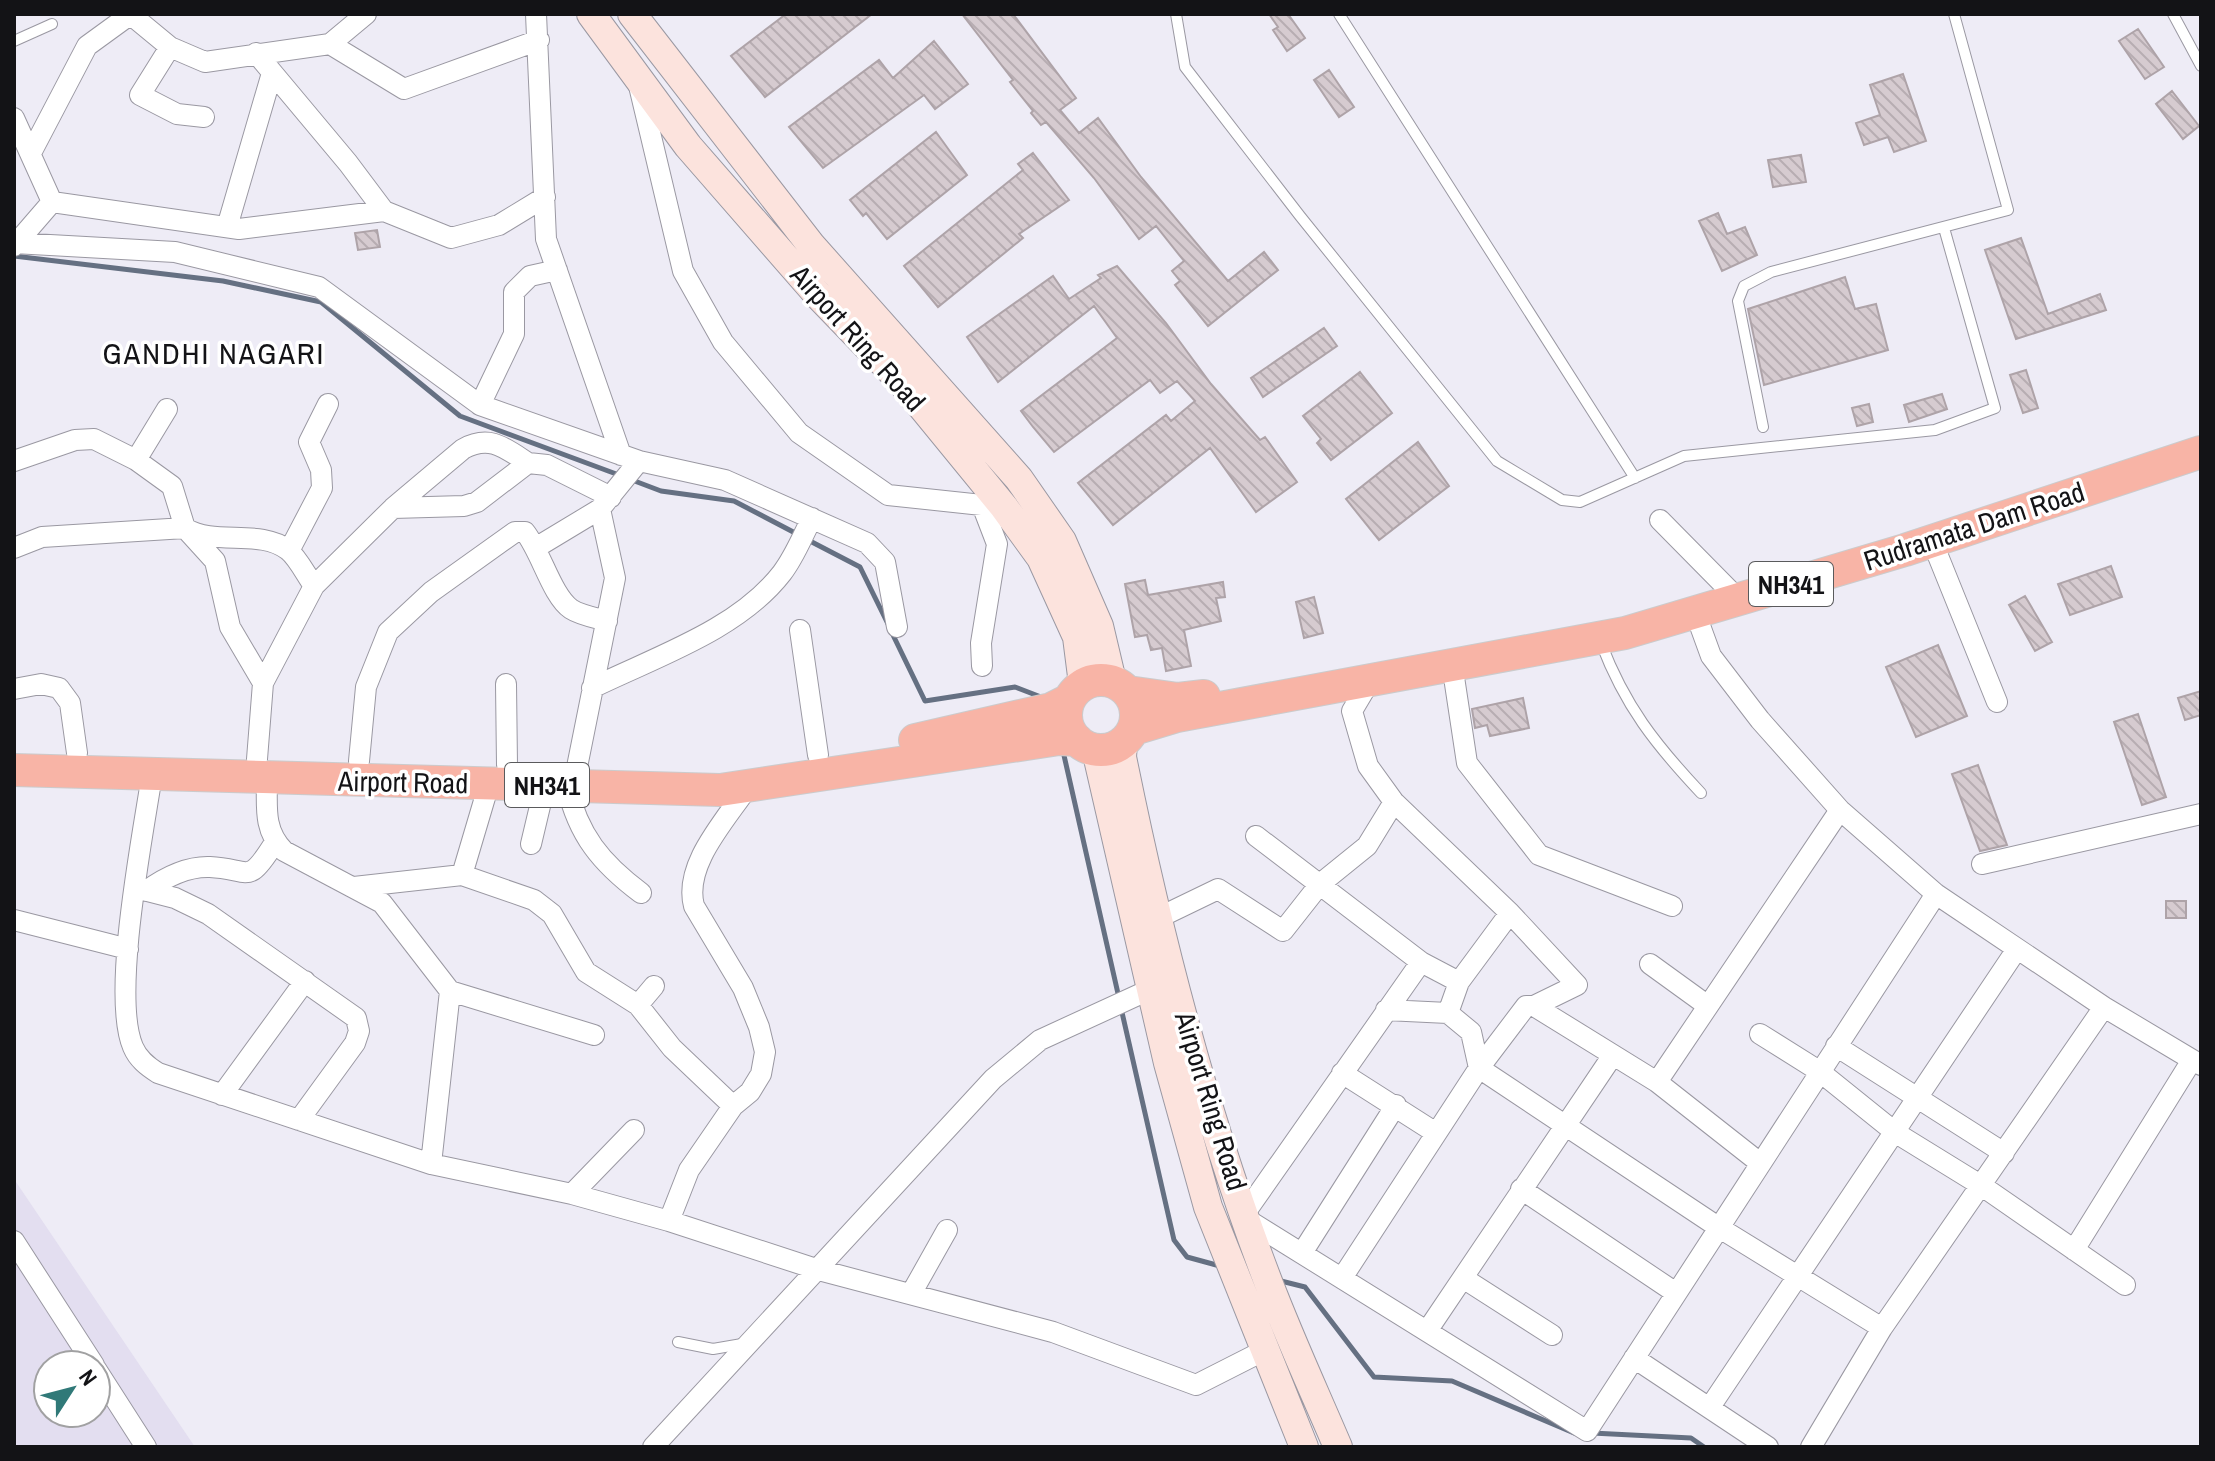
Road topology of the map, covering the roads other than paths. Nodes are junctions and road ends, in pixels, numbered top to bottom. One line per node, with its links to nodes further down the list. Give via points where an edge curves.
1 (130, 14): 14 (street); 21 (street, via 87,46)
2 (366, 14): 13 (street)
3 (536, 14): 11 (street)
4 (591, 14): 18 (main road, Airport Ring Road)
5 (632, 14): 51 (main road, Airport Ring Road, via 811,245 1019,479 1062,541)
6 (1176, 14): 37 (lane, via 1185,67 1497,461 1562,500 1580,502)
7 (1339, 14): 37 (lane)
8 (1954, 14): 26 (lane, via 2008,210)
9 (2173, 14): 16 (lane)
10 (52, 24): 12 (lane)
11 (539, 40): 13 (street, via 404,89); 22 (street)
12 (14, 41)
13 (330, 44): 15 (street)
14 (170, 47): 15 (street, via 205,62); 19 (street, via 140,95 177,114)
15 (256, 53): 17 (street)
16 (2201, 66)
17 (272, 73): 24 (street); 25 (street)
18 (638, 78): 56 (street, via 683,271 723,342 799,433 888,495 982,505 997,544); 62 (main road, Airport Ring Road, via 688,146 900,380 1004,507 1041,558)
19 (204, 117)
20 (14, 118): 21 (street)
21 (24, 148): 23 (street)
22 (545, 197): 24 (street, via 499,225 451,238); 28 (street, via 546,239)
23 (52, 202): 25 (street); 27 (street)
24 (384, 211): 25 (street)
25 (227, 227)
26 (1944, 228): 32 (lane, via 1771,272 1744,286 1738,301); 37 (lane, via 1995,408 1935,430 1684,456)
27 (15, 244): 30 (street, via 175,252 319,287)
28 (557, 270): 30 (street, via 530,276 514,292 514,334); 38 (street)
29 (328, 404): 46 (street, via 309,442 322,488)
30 (480, 405): 38 (street)
31 (167, 409): 34 (street)
32 (1763, 427)
33 (2201, 452): 43 (highway, Rudramata Dam Road / NH341)
34 (136, 460): 35 (street, via 94,439 75,440); 41 (street, via 172,486)
35 (14, 461)
36 (528, 463): 38 (street); 39 (street, via 477,502); 39 (street, via 499,444 476,442)
37 (1635, 478)
38 (620, 480): 42 (street, via 725,480); 44 (street); 50 (street, via 615,578)
39 (393, 508): 47 (street)
40 (1660, 520): 48 (street)
41 (185, 528): 45 (street, via 42,537); 46 (street, via 199,536 272,542); 58 (street, via 215,561 230,627)
42 (805, 531): 52 (street, via 878,552 885,562); 60 (street, via 780,575 754,603)
43 (1932, 541): 48 (highway, Rudramata Dam Road / NH341); 63 (street)
44 (537, 547): 50 (street, via 564,602 573,611); 69 (street, via 525,532 515,532 431,592 388,632 366,687)
45 (14, 548)
46 (289, 551): 47 (street)
47 (314, 586): 58 (street)
48 (1738, 599): 49 (highway, Rudramata Dam Road / NH341)
49 (1695, 612): 54 (highway, Rudramata Dam Road / NH341); 78 (street, via 1711,656)
50 (607, 621): 60 (street)
51 (1099, 626): 62 (main road, Airport Ring Road); 64 (main road, via 1126,674)
52 (897, 627)
53 (800, 630): 68 (street)
54 (1598, 637): 55 (highway, Rudramata Dam Road / NH341); 76 (lane, via 1618,688 1638,719)
55 (1452, 664): 57 (highway, Rudramata Dam Road / NH341); 91 (street, via 1467,763 1539,855)
56 (982, 666)
57 (1371, 679): 64 (highway, NH341); 77 (street, via 1352,711 1368,766)
58 (263, 683): 70 (street)
59 (506, 684): 72 (street)
60 (592, 688): 74 (street)
61 (14, 689): 67 (street, via 41,684 59,688 70,703)
62 (1098, 689): 64 (highway, NH341); 65 (highway, via 1137,710); 65 (highway, via 1067,722); 68 (highway, Airport Road / NH341, via 1051,709 917,740)
63 (1997, 702)
64 (1172, 709): 65 (highway, NH341); 80 (main road, via 1139,751)
65 (1107, 741): 75 (highway, Airport Road / NH341, via 1059,739); 80 (main road, Airport Ring Road, via 1122,757); 102 (main road, Airport Ring Road)
66 (14, 751): 67 (highway, Airport Road / NH341)
67 (77, 753): 70 (highway, Airport Road / NH341)
68 (818, 755): 74 (highway, Airport Road / NH341, via 718,771)
69 (359, 761): 70 (highway, Airport Road / NH341); 72 (highway, Airport Road / NH341)
70 (262, 768): 72 (highway, Airport Road / NH341); 73 (highway, Airport Road / NH341); 82 (street, via 267,823)
71 (14, 770): 73 (highway, Airport Road / NH341)
72 (498, 774): 74 (highway, Airport Road / NH341); 85 (street)
73 (152, 775): 88 (street)
74 (563, 780): 75 (highway, Airport Road / NH341, via 720,790); 83 (street); 89 (street, via 575,821 611,870)
75 (749, 785): 122 (street, via 691,882 694,906 743,988 765,1052 761,1074)
76 (1701, 793)
77 (1394, 802): 86 (street, via 1367,846); 92 (street)
78 (1840, 810): 90 (street); 106 (street)
79 (2201, 814): 84 (street)
80 (1134, 816): 93 (main road, Airport Ring Road)
81 (1256, 836): 86 (street)
82 (275, 842): 87 (street); 88 (street, via 262,863 244,874 206,866)
83 (531, 844)
84 (1982, 864)
85 (462, 875): 87 (street); 104 (street, via 534,900 552,914 586,972)
86 (1320, 884): 93 (street, via 1283,931 1218,889); 97 (street)
87 (354, 887): 103 (street, via 382,903)
88 (141, 889): 95 (street); 99 (street, via 208,914)
89 (641, 893)
90 (1936, 894): 96 (street); 112 (street)
91 (1672, 906)
92 (1510, 913): 100 (street); 105 (street, via 1577,985)
93 (1158, 918): 135 (main road, Airport Ring Road, via 1202,1081)
94 (14, 920): 95 (street)
95 (128, 949): 119 (street, via 133,1048 158,1073)
96 (2017, 949): 107 (street); 120 (street)
97 (1421, 962): 100 (street); 108 (street)
98 (1650, 964): 106 (street)
99 (305, 981): 119 (street); 123 (street, via 356,1018 359,1031)
100 (1459, 982): 109 (street)
101 (654, 986): 104 (street)
102 (1151, 989): 141 (street, via 1040,1040 993,1079); 146 (main road, Airport Ring Road, via 1204,1192 1226,1252)
103 (450, 991): 111 (street); 130 (street)
104 (638, 1005): 122 (street, via 672,1048)
105 (1534, 1006): 113 (street); 115 (street, via 1526,1006)
106 (1708, 1006): 118 (street)
107 (2104, 1007): 114 (street); 128 (street)
108 (1386, 1010): 109 (street); 117 (street)
109 (1448, 1013): 115 (street, via 1471,1032)
110 (1760, 1034): 116 (street)
111 (594, 1035)
112 (1836, 1046): 116 (street); 120 (street)
113 (1613, 1055): 118 (street); 124 (street)
114 (2197, 1062): 139 (street)
115 (1479, 1068): 124 (street); 126 (street)
116 (1819, 1071): 127 (street); 129 (street)
117 (1342, 1073): 121 (street); 135 (street)
118 (1657, 1082): 129 (street)
119 (222, 1095): 123 (street)
120 (1919, 1099): 127 (street); 128 (street)
121 (1396, 1105): 126 (street); 140 (street)
122 (733, 1106): 134 (street, via 689,1170)
123 (299, 1120): 130 (street)
124 (1564, 1125): 132 (street); 136 (street)
125 (634, 1130): 133 (street)
126 (1436, 1133): 142 (street)
127 (1896, 1133): 131 (street); 144 (street)
128 (2004, 1153): 131 (street)
129 (1760, 1163): 136 (street)
130 (431, 1164): 133 (street)
131 (1982, 1186): 139 (street); 149 (street)
132 (1521, 1189): 143 (street); 147 (street)
133 (572, 1194): 134 (street)
134 (669, 1221): 141 (street)
135 (1250, 1226): 140 (street); 146 (main road, Airport Ring Road)
136 (1718, 1227): 144 (street); 147 (street)
137 (947, 1230): 148 (street)
138 (14, 1241): 154 (street)
139 (2074, 1250): 145 (street)
140 (1302, 1253): 142 (street)
141 (819, 1270): 148 (street); 153 (street)
142 (1342, 1278): 150 (street)
143 (1463, 1278): 150 (street); 151 (street)
144 (1798, 1278): 149 (street); 158 (street)
145 (2125, 1285)
146 (1255, 1286): 155 (main road, Airport Ring Road); 162 (main road, Airport Ring Road)
147 (1676, 1293): 156 (street)
148 (911, 1294): 155 (street, via 1053,1332 1196,1385)
149 (1882, 1328): 164 (street)
150 (1427, 1331): 156 (street, via 1587,1431)
151 (1552, 1335)
152 (678, 1342): 153 (lane, via 713,1349)
153 (753, 1342): 160 (street)
154 (83, 1349)
155 (1265, 1350): 161 (main road, Airport Ring Road)
156 (1634, 1358): 158 (street)
157 (112, 1394): 159 (street)
158 (1710, 1407): 163 (street)
159 (146, 1447)
160 (653, 1447)
161 (1304, 1447)
162 (1338, 1447)
163 (1768, 1447)
164 (1811, 1447)

